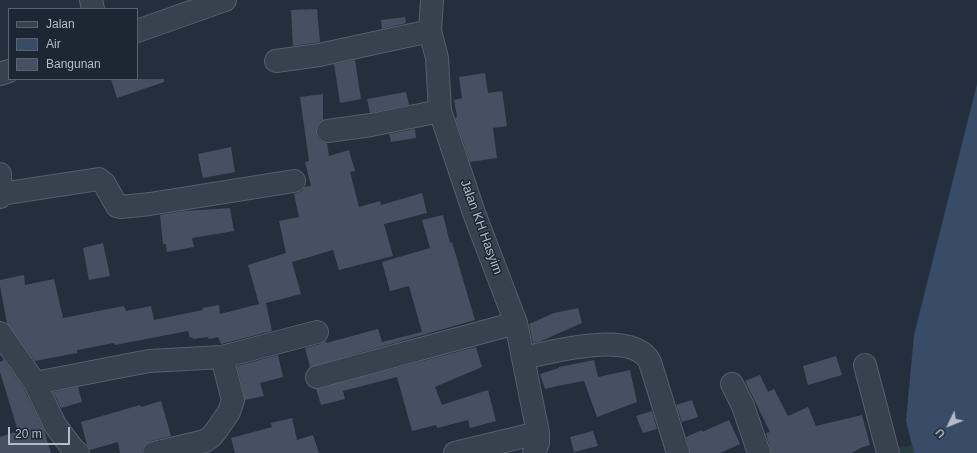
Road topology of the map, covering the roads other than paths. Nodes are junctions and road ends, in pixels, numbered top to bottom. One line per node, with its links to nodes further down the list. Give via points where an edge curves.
1 (225, 0): 3 (street)
2 (432, 0): 4 (street, Jalan KH Hasyim)
3 (138, 31)
4 (430, 31): 5 (street, via 319,55); 6 (street, Jalan KH Hasyim, via 437,58)
5 (276, 61)
6 (440, 111): 7 (street); 10 (street, Jalan KH Hasyim, via 474,212)
7 (328, 131)
8 (294, 181): 9 (street, via 121,208 117,206 104,183 94,178)
9 (0, 188)
10 (516, 323): 14 (street, Jalan KH Hasyim); 16 (street)
11 (317, 332): 13 (street)
12 (0, 333): 17 (street)
13 (222, 357): 17 (street, via 149,361); 21 (street, via 233,400 216,431 205,441)
14 (523, 358): 19 (street, Jalan KH Hasyim); 23 (street, via 588,345 617,345 640,351 650,362)
15 (865, 365): 25 (street)
16 (317, 377)
17 (34, 383): 20 (street, via 55,425)
18 (732, 384): 24 (street, via 743,406)
19 (536, 443): 22 (street)
20 (78, 453)
21 (154, 453)
22 (455, 453)
23 (678, 453)
24 (757, 453)
25 (888, 453)

